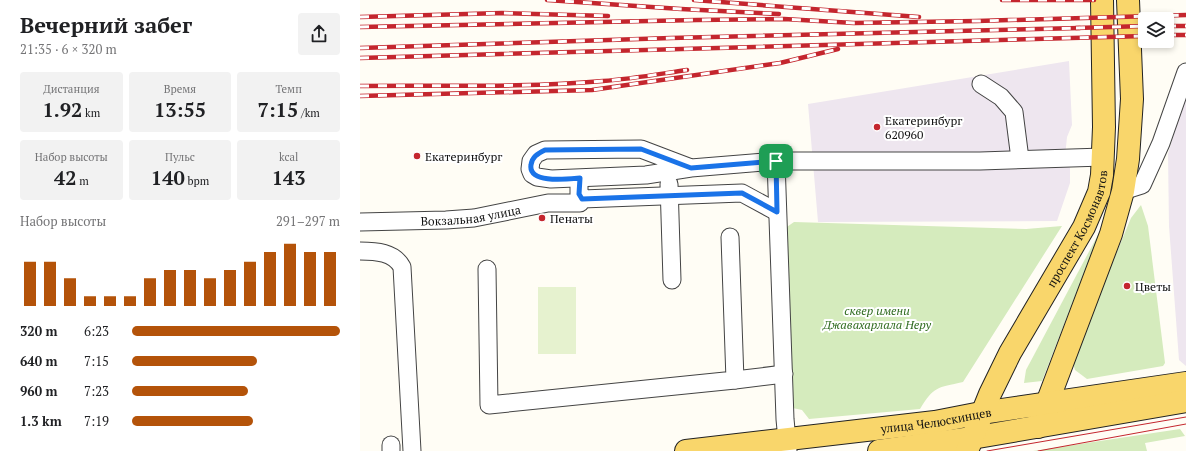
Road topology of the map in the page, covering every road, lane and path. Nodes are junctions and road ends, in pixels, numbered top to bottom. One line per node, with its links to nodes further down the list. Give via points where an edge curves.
1 (1102, 0): 5 (main road, проспект Космонавтов)
2 (1128, 0): 11 (main road, via 1132,99)
3 (1186, 72): 11 (street, via 1161,143 1142,185)
4 (981, 84): 6 (street, via 1001,97 1014,112)
5 (1103, 157): 6 (street); 25 (main road, проспект Космонавтов, via 1100,188 1092,210 1010,353)
6 (1020, 159): 7 (street)
7 (776, 161): 8 (street); 14 (street)
8 (691, 168): 9 (street); 10 (street, via 641,149 545,150 536,154 531,161 530,169 537,177)
9 (669, 172): 10 (street); 12 (street)
10 (580, 178): 13 (street)
11 (1123, 191): 24 (main road, via 1112,234)
12 (669, 194): 13 (street, Вокзальная улица); 14 (street, Вокзальная улица, via 742,193); 19 (street)
13 (581, 201): 15 (street, Вокзальная улица, via 548,203 460,219)
14 (777, 212): 20 (street)
15 (360, 222)
16 (730, 237): 21 (street)
17 (360, 251): 29 (street, via 389,255 402,267)
18 (487, 268): 21 (street, via 489,405)
19 (672, 280)
20 (784, 374): 21 (street); 28 (street)
21 (735, 380)
22 (1186, 383): 24 (main road, улица Челюскинцев)
23 (1186, 402): 26 (main road, улица Челюскинцев)
24 (1048, 403): 25 (main road, улица Челюскинцев); 26 (main road)
25 (981, 413): 27 (main road, проспект Космонавтов); 28 (main road, улица Челюскинцев)
26 (1038, 427): 27 (main road, улица Челюскинцев)
27 (970, 444): 31 (main road, улица Челюскинцев)
28 (788, 445): 30 (main road, улица Челюскинцев)
29 (412, 451)
30 (686, 451)
31 (879, 451)

